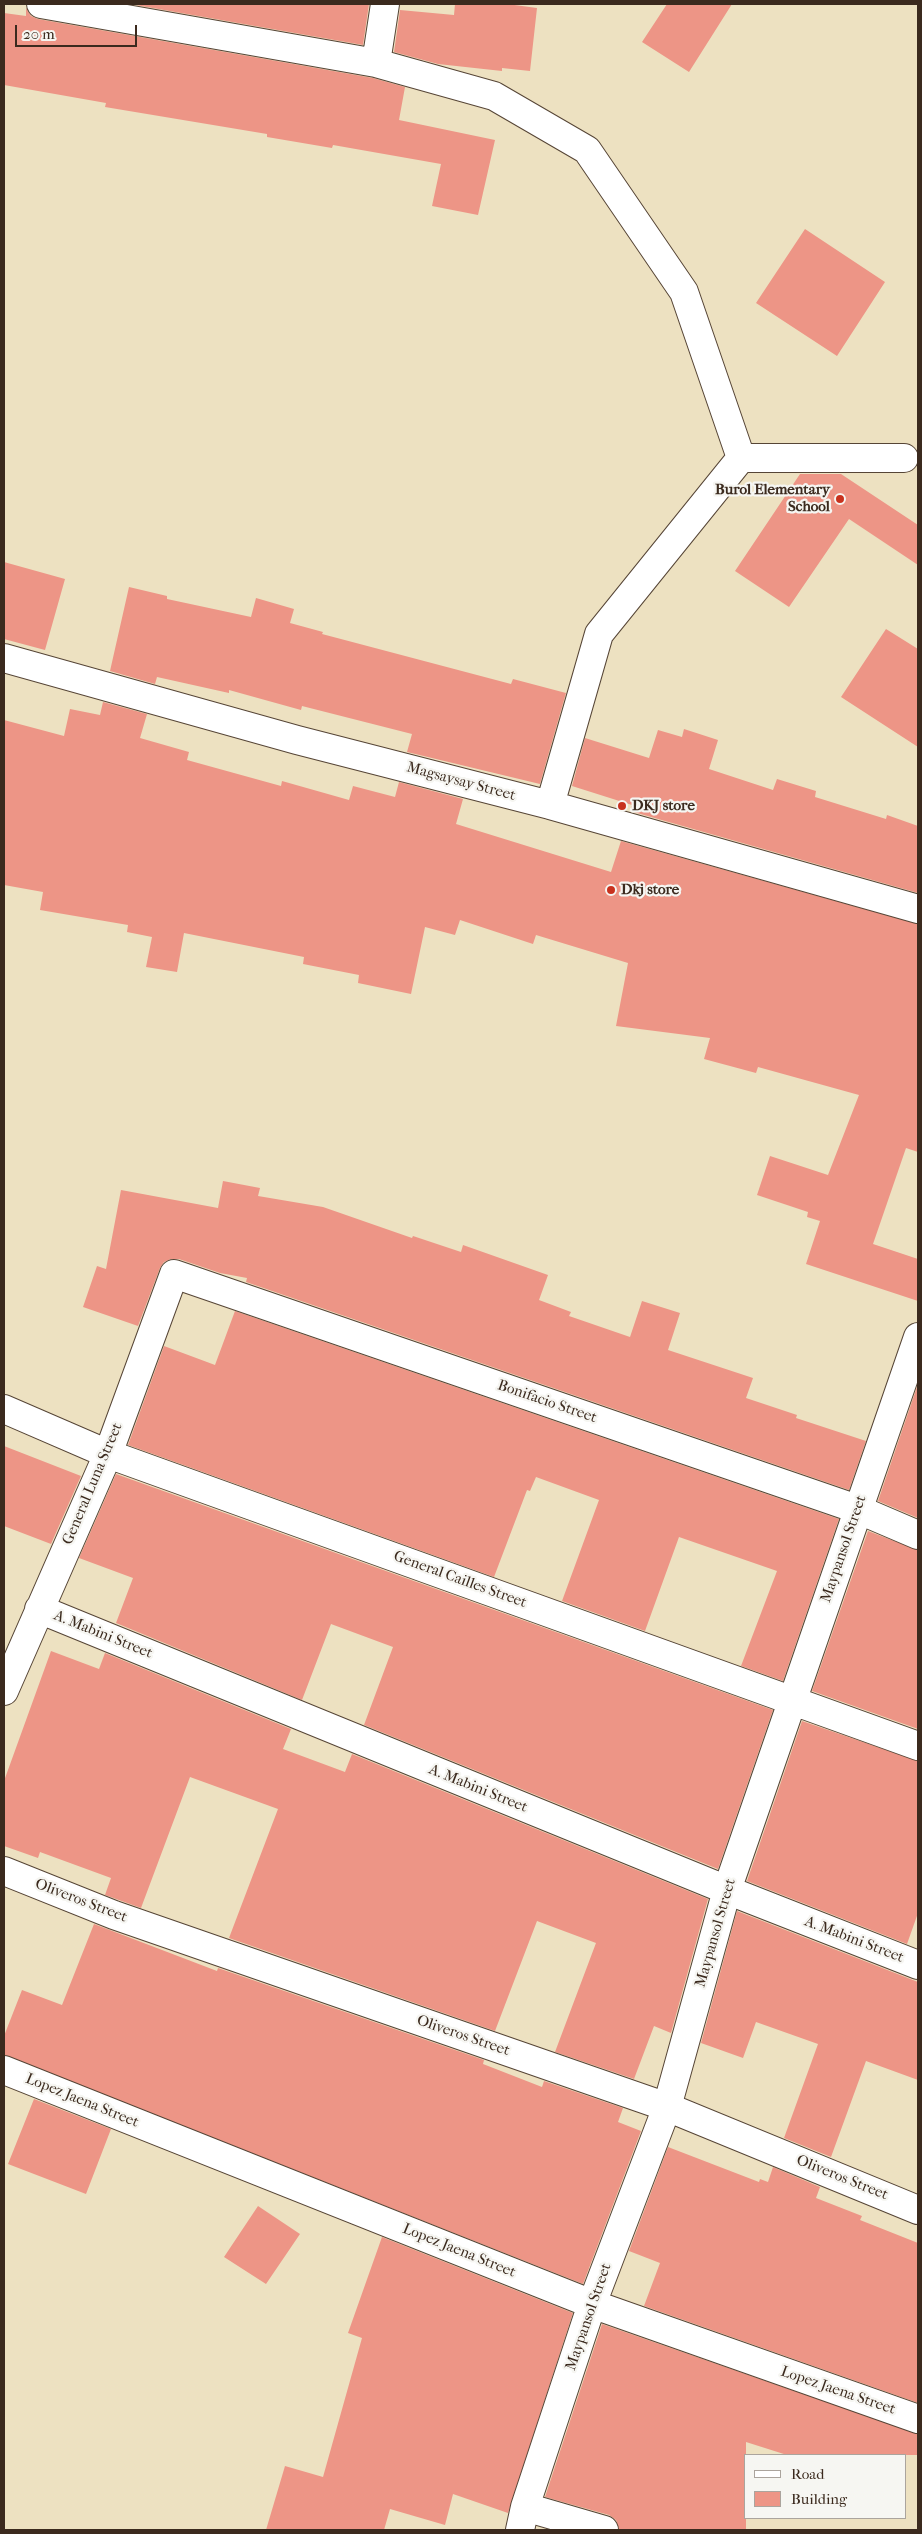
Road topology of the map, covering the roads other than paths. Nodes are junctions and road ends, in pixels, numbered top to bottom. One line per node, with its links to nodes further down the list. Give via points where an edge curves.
1 (41, 4): 3 (street)
2 (384, 4): 3 (street)
3 (376, 63): 4 (street, via 494,96 587,150 684,292)
4 (741, 458): 5 (street); 7 (street, via 599,634)
5 (904, 458)
6 (4, 658): 7 (street, Magsaysay Street, via 297,740)
7 (550, 805): 8 (street, Magsaysay Street)
8 (918, 909)
9 (174, 1274): 12 (street, General Luna Street); 13 (street, Bonifacio Street)
10 (918, 1337): 13 (street, Maypansol Street)
11 (4, 1409): 12 (street, General Cailles Street)
12 (108, 1454): 15 (street, General Luna Street); 17 (street, General Cailles Street)
13 (857, 1509): 14 (street, Bonifacio Street); 17 (street, Maypansol Street)
14 (918, 1535)
15 (40, 1609): 16 (street, General Luna Street); 20 (street, A. Mabini Street)
16 (4, 1691)
17 (792, 1699): 18 (street, General Cailles Street); 20 (street, Maypansol Street)
18 (918, 1746)
19 (4, 1871): 23 (street, Oliveros Street, via 114,1915)
20 (727, 1890): 21 (street, A. Mabini Street); 23 (street, Maypansol Street)
21 (918, 1965)
22 (4, 2070): 25 (street, Lopez Jaena Street)
23 (667, 2107): 24 (street, Oliveros Street); 25 (street, Maypansol Street)
24 (918, 2210)
25 (592, 2304): 26 (street, Lopez Jaena Street); 27 (street, Maypansol Street)
26 (918, 2419)
27 (522, 2519): 28 (street)
28 (604, 2530)

